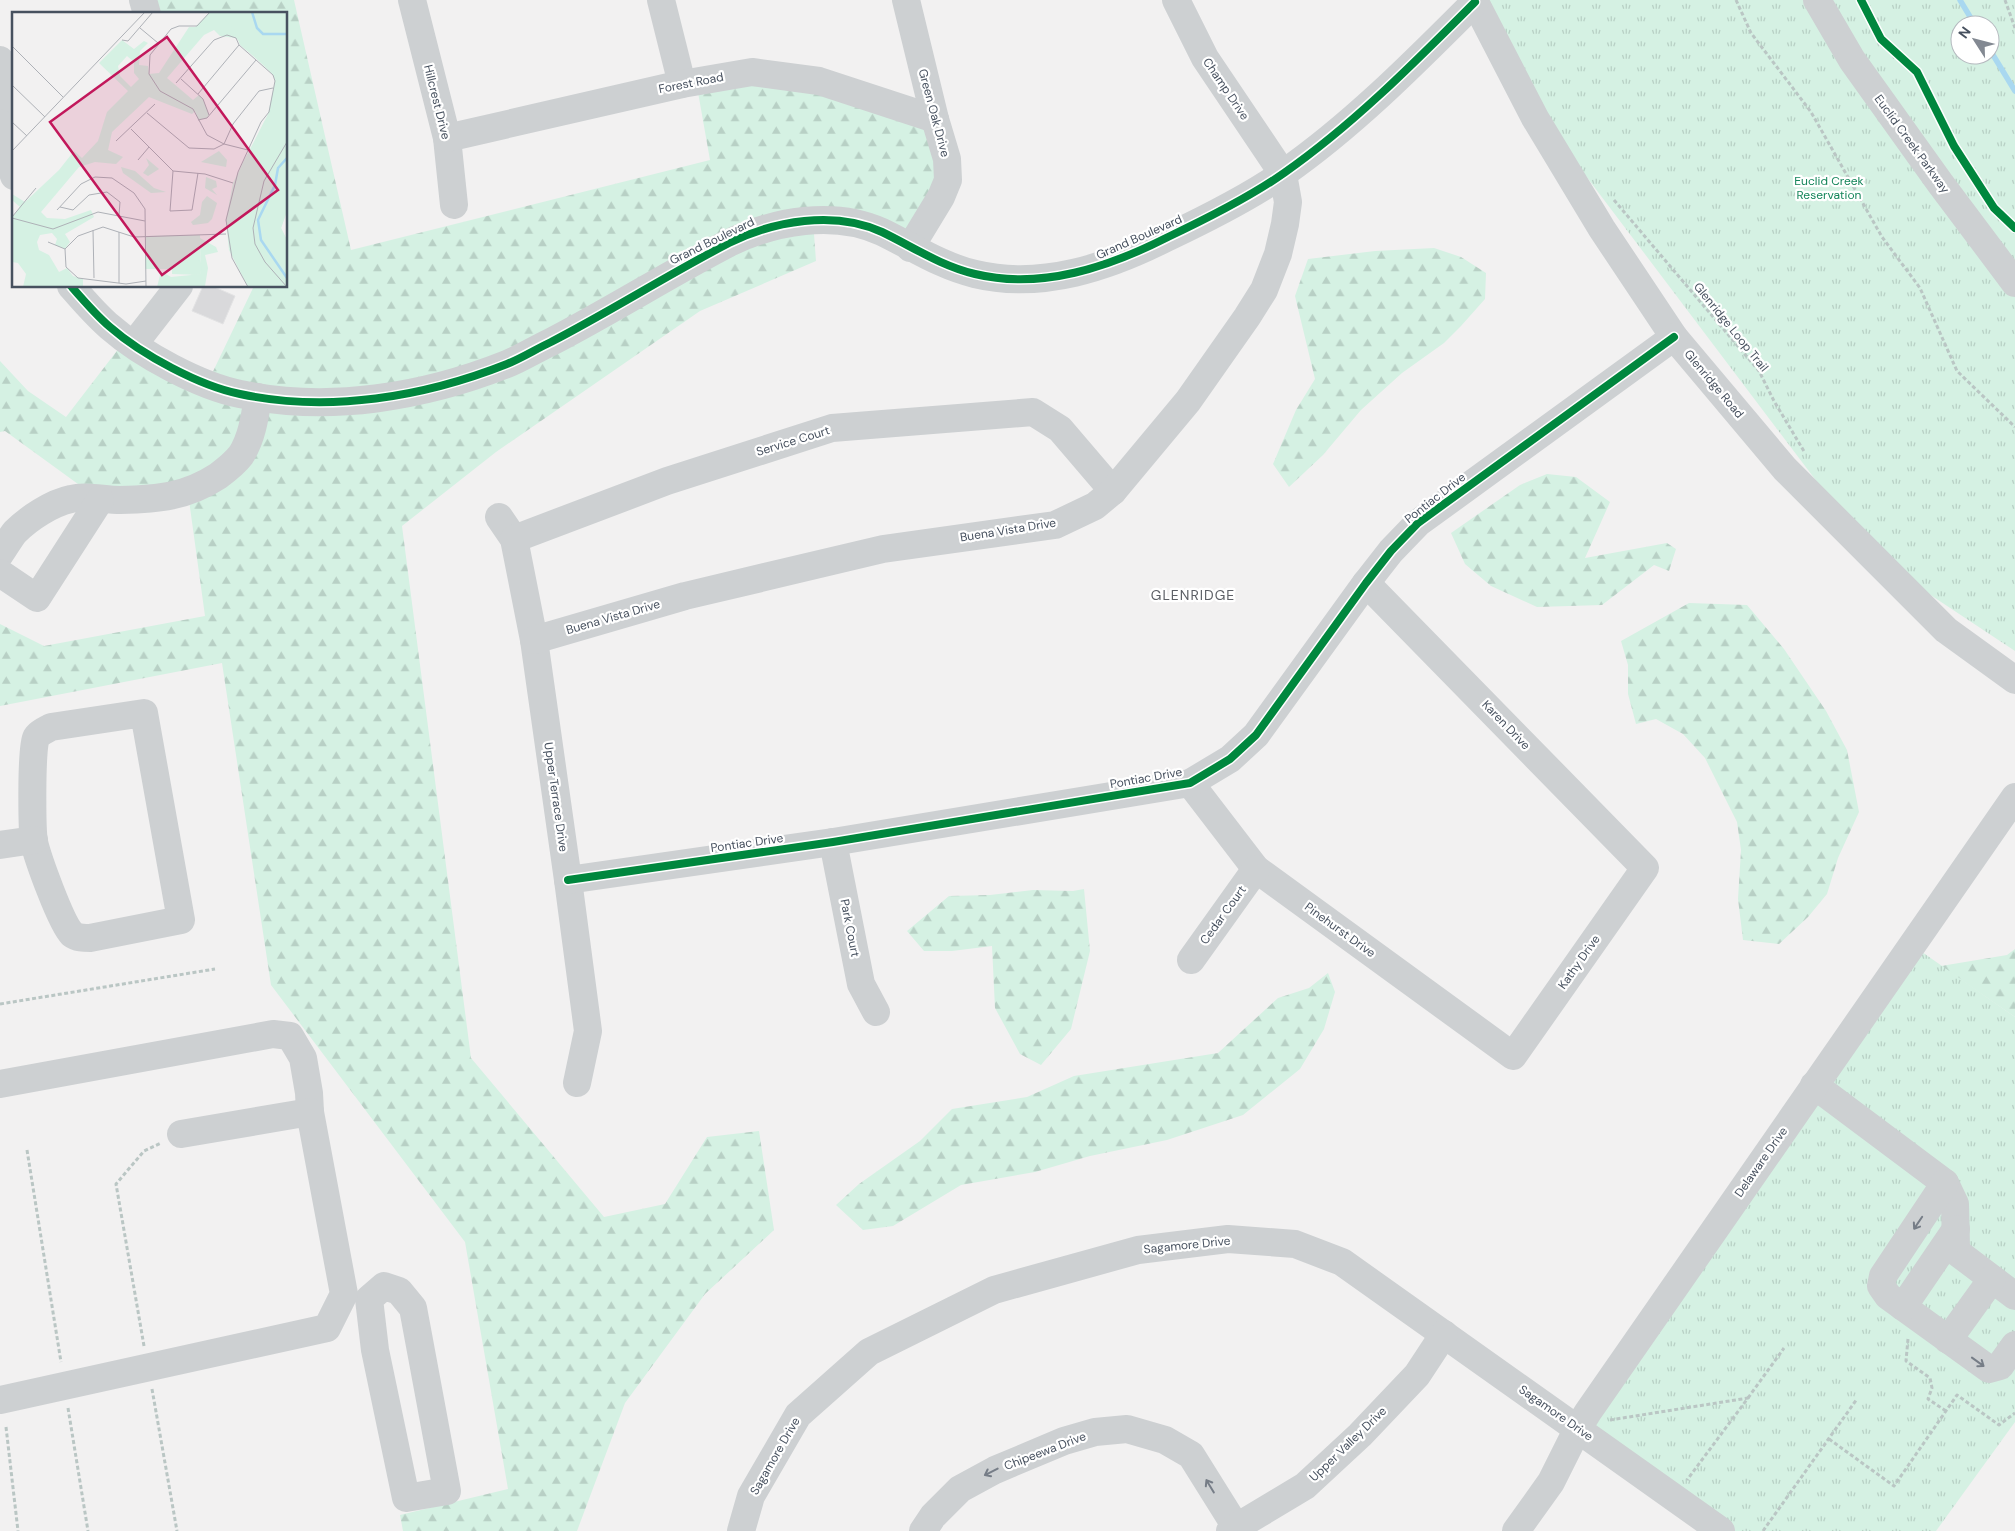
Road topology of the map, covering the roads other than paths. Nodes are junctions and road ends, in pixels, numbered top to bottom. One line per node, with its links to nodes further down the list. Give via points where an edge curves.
1 (412, 0): 12 (street, Hillcrest Drive)
2 (661, 0): 8 (street)
3 (906, 0): 10 (street, Green Oak Drive)
4 (1176, 0): 14 (street, Champ Drive, via 1205,58)
5 (1817, 0): 17 (street, Euclid Creek Parkway, via 1858,68)
6 (1474, 1): 14 (street, Grand Boulevard, via 1405,72 1347,124); 20 (street, Glenridge Road, via 1535,118 1602,229)
7 (0, 60): 9 (street, via 4,92)
8 (682, 84): 10 (street, Forest Road, via 752,72 819,81); 12 (street, Forest Road)
9 (0, 106)
10 (935, 119): 16 (street, Green Oak Drive, via 947,159 948,180)
11 (0, 123): 13 (street)
12 (447, 138): 15 (street, Hillcrest Drive)
13 (12, 170)
14 (1283, 174): 16 (street, Grand Boulevard, via 1203,220 1138,252 1095,269 1050,278 1004,279 976,274); 23 (street, Buena Vista Drive, via 1288,202 1285,224 1264,290 1188,401)
15 (454, 205)
16 (910, 248): 22 (street, Grand Boulevard, via 880,231 851,223 812,220 781,224 729,243 576,329 509,363 468,379 420,392 359,400 306,402)
17 (2015, 282)
18 (73, 288): 21 (street, Grand Boulevard, via 94,313)
19 (177, 288): 21 (street)
20 (1674, 337): 28 (street, Pontiac Drive, via 1418,523); 30 (street, Glenridge Road, via 1785,469 1946,630)
21 (134, 344): 22 (street, Grand Boulevard, via 207,384)
22 (258, 397): 24 (street, via 252,432 241,455 211,481 169,497)
23 (1113, 491): 25 (street, Service Court, via 1060,429 1033,412 832,428); 29 (street, Buena Vista Drive, via 1095,506 1055,525 883,549 685,596)
24 (100, 500): 26 (street, via 70,499 50,507 15,532); 27 (street, via 37,598)
25 (506, 528): 29 (street, Upper Terrace Drive)
26 (0, 554)
27 (0, 573)
28 (1366, 583): 31 (street, Pontiac Drive, via 1256,735 1230,759); 36 (street, Karen Drive)
29 (534, 640): 38 (street, Upper Terrace Drive)
30 (2015, 680)
31 (1190, 783): 34 (street, Pontiac Drive); 37 (street, Pinehurst Drive)
32 (2015, 797): 44 (street, Delaware Drive)
33 (34, 840): 33 (street, via 55,901 72,933 80,938 181,920 144,713 51,727 41,732 36,738 33,758); 35 (street)
34 (833, 842): 38 (street, Pontiac Drive); 40 (street, Park Court, via 861,984)
35 (0, 845)
36 (1645, 868): 41 (street, Kathy Drive)
37 (1256, 869): 39 (street, Cedar Court); 41 (street, Pinehurst Drive)
38 (568, 880): 42 (street, Upper Terrace Drive, via 588,1032)
39 (1191, 960)
40 (876, 1012)
41 (1513, 1056)
42 (577, 1083)
43 (0, 1084): 45 (street, via 273,1034 290,1036 303,1058)
44 (1814, 1085): 47 (street); 57 (street, Delaware Drive)
45 (310, 1112): 46 (street); 51 (street)
46 (181, 1134)
47 (1945, 1183): 48 (street, via 1955,1204); 52 (street, one-way to 52, via 1883,1276 1881,1286)
48 (1956, 1228): 49 (street, via 1958,1252); 52 (street)
49 (1992, 1279): 50 (street); 54 (street)
50 (2015, 1296)
51 (357, 1297): 51 (street, via 375,1350 406,1498 447,1491 413,1308 400,1291 384,1286); 56 (street, via 327,1328)
52 (1906, 1320): 54 (street)
53 (1444, 1334): 57 (street, Sagamore Drive); 58 (street, Upper Valley Drive, via 1417,1376 1305,1486); 59 (street, Sagamore Drive, via 1342,1262 1295,1244 1228,1238 1138,1250 994,1290 869,1352 798,1415 751,1496)
54 (1948, 1340): 55 (street, one-way to 55, via 1988,1369 2000,1366)
55 (2015, 1345)
56 (0, 1400)
57 (1590, 1425): 61 (street, Delaware Drive); 62 (street, Sagamore Drive)
58 (1233, 1529): 60 (street, Chipeewa Drive, one-way to 60, via 1191,1455 1165,1440 1127,1429 1094,1432 1064,1441 995,1470 960,1489)
59 (741, 1531)
60 (923, 1531)
61 (1516, 1531)
62 (1721, 1531)

